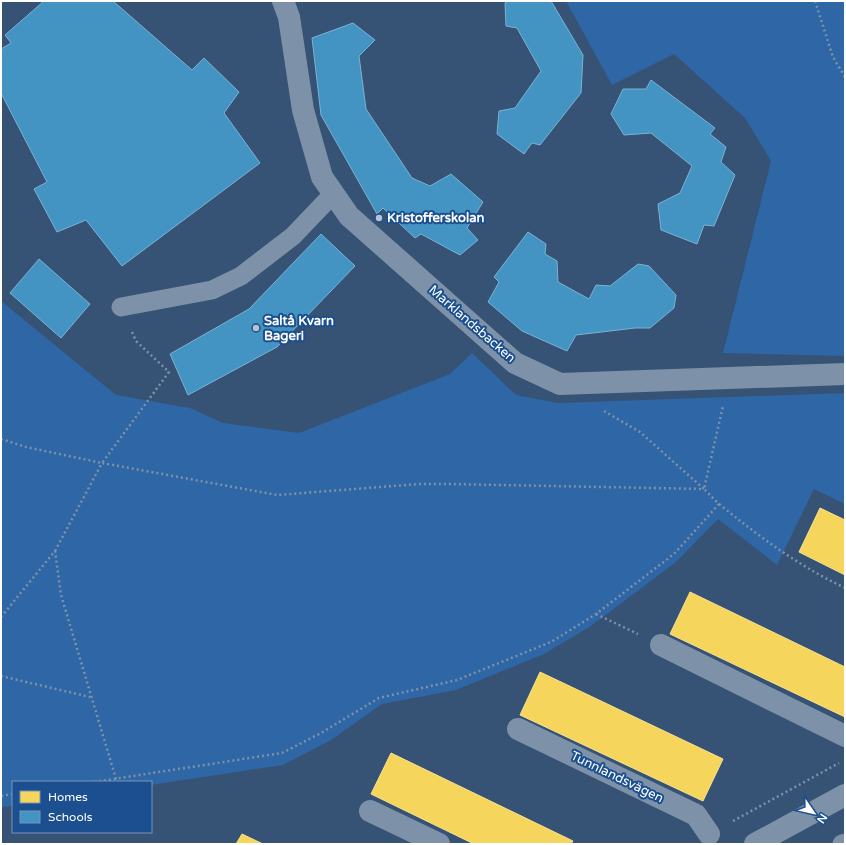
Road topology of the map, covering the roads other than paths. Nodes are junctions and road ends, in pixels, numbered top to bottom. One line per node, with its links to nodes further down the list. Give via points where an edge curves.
1 (283, 1): 2 (street, Marklandsbacken, via 289,17 304,110 322,177)
2 (334, 193): 3 (lane, via 293,236 241,276 212,290); 4 (street, Marklandsbacken, via 349,216 515,363 560,384)
3 (121, 307)
4 (845, 374)
5 (661, 645): 7 (street)
6 (518, 729): 10 (street, Tunnlandsvägen, via 696,815)
7 (845, 736)
8 (845, 795): 11 (street)
9 (370, 811): 13 (street)
10 (709, 834)
11 (770, 841)
12 (845, 843): 14 (lane)
13 (439, 844)
14 (842, 844)

